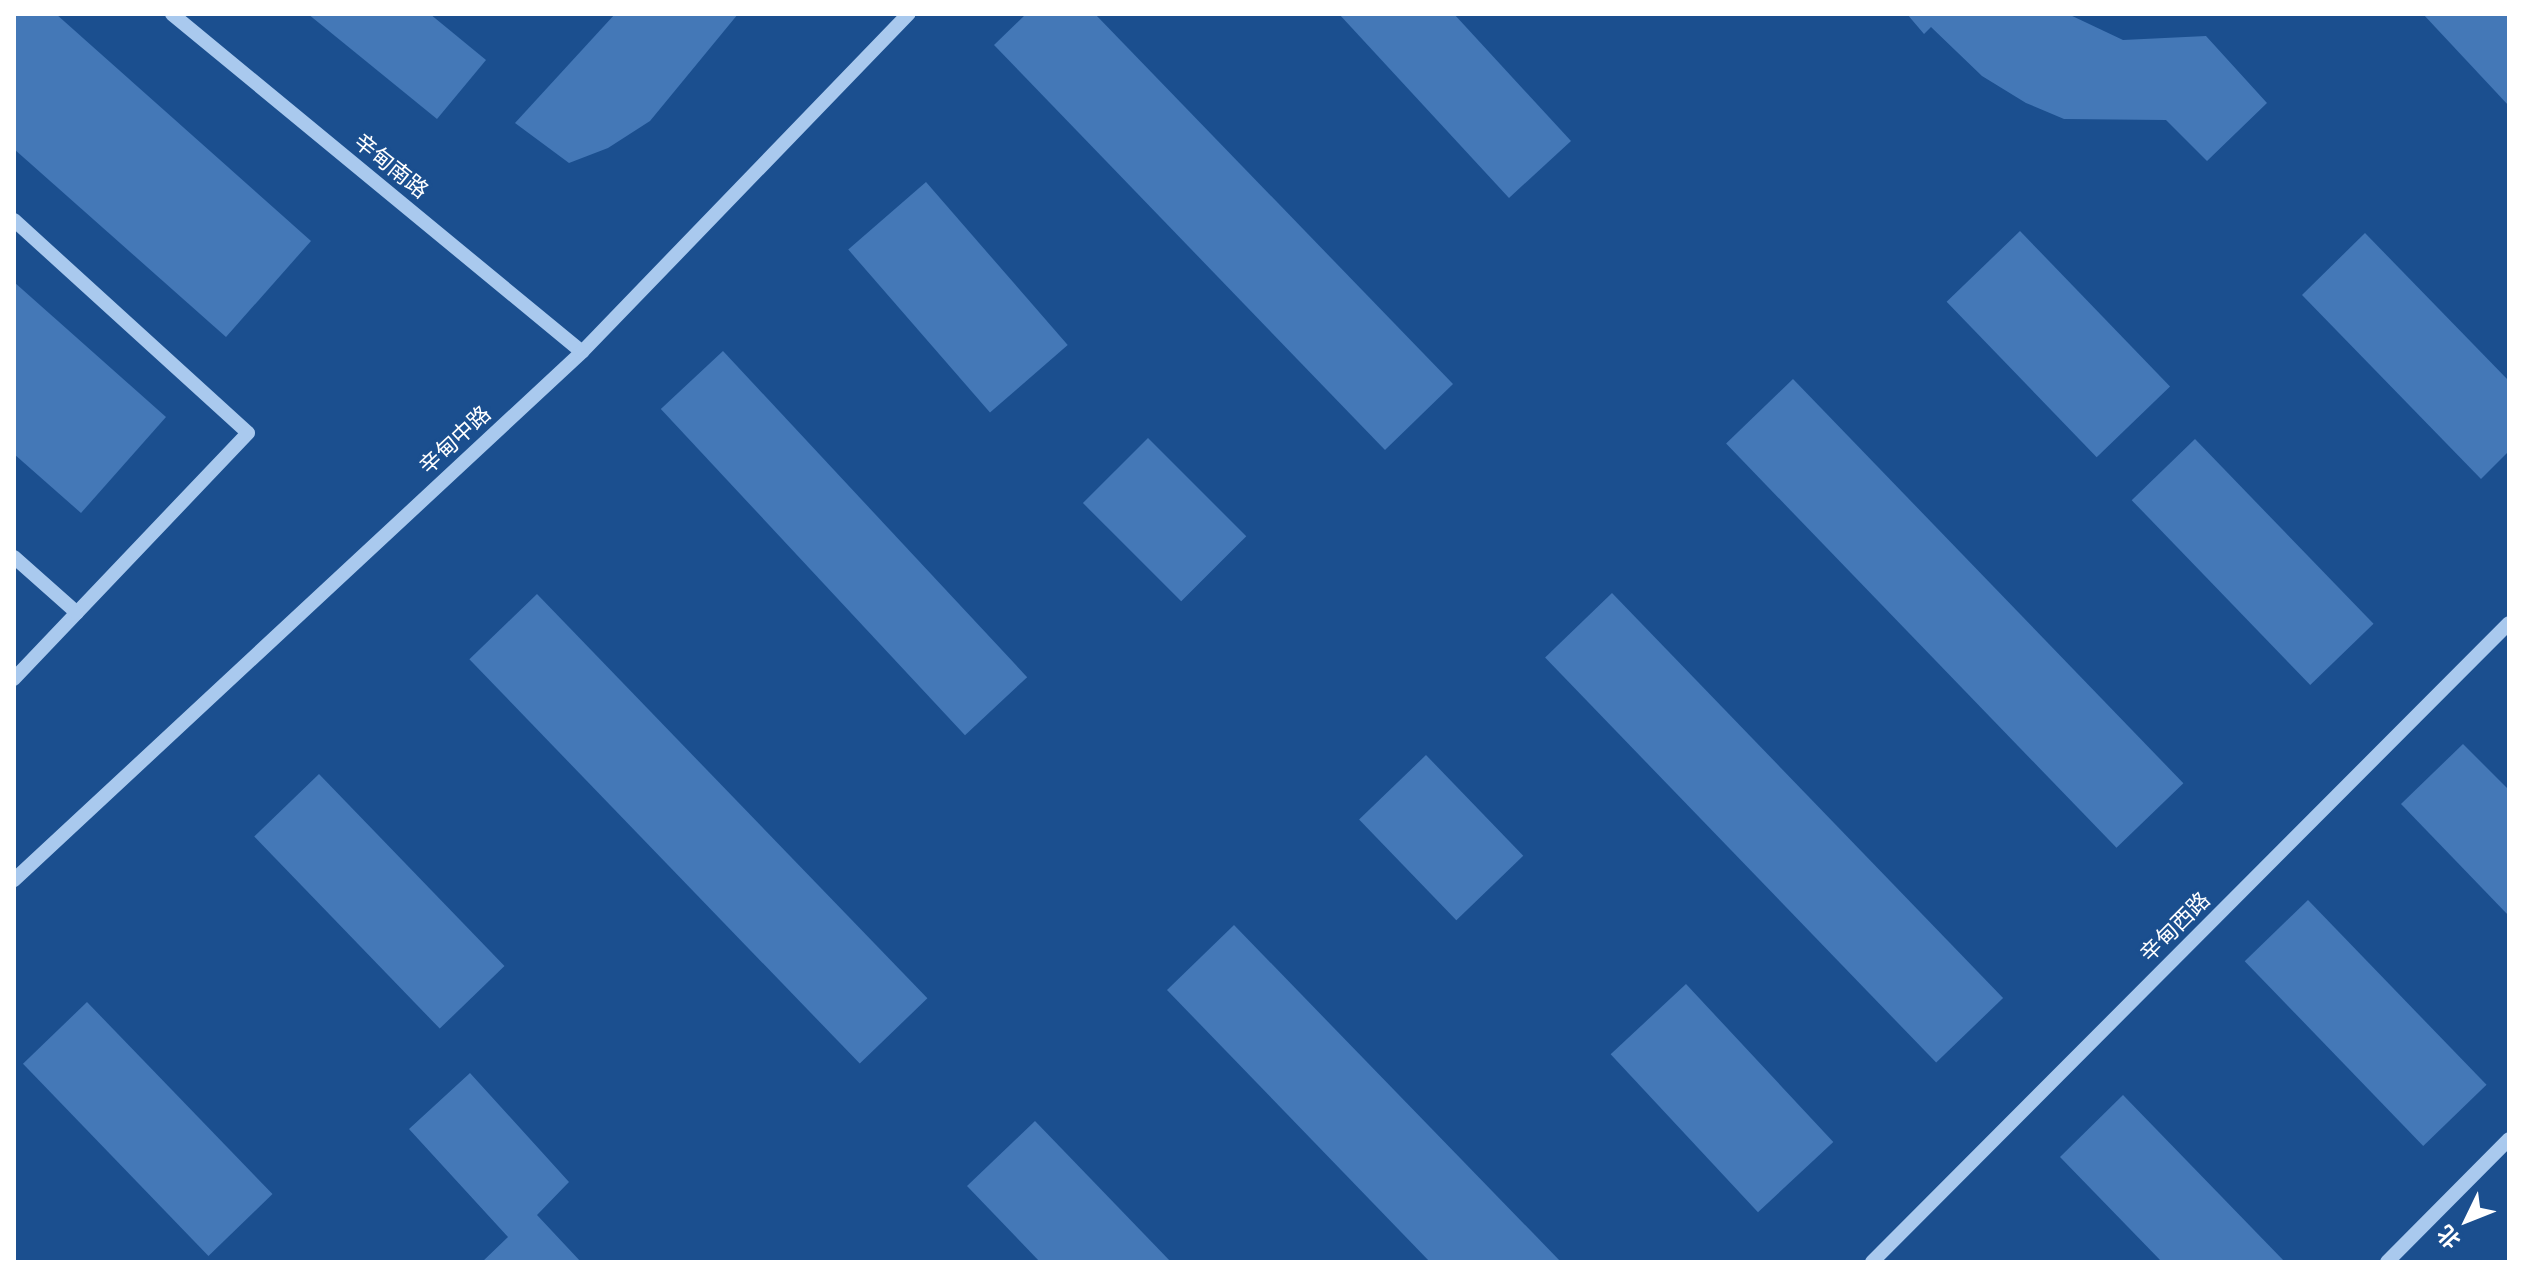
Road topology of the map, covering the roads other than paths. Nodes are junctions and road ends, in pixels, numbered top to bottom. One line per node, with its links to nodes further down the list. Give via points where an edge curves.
1 (172, 14): 4 (street, 辛甸南路)
2 (908, 14): 4 (street, 辛甸中路)
3 (14, 220): 6 (street, via 248,433)
4 (582, 352): 9 (street, 辛甸中路)
5 (14, 557): 6 (street)
6 (77, 613): 8 (street)
7 (2509, 623): 11 (street, 辛甸西路)
8 (14, 679)
9 (14, 880)
10 (2509, 1139): 12 (street)
11 (1872, 1262)
12 (2387, 1262)

